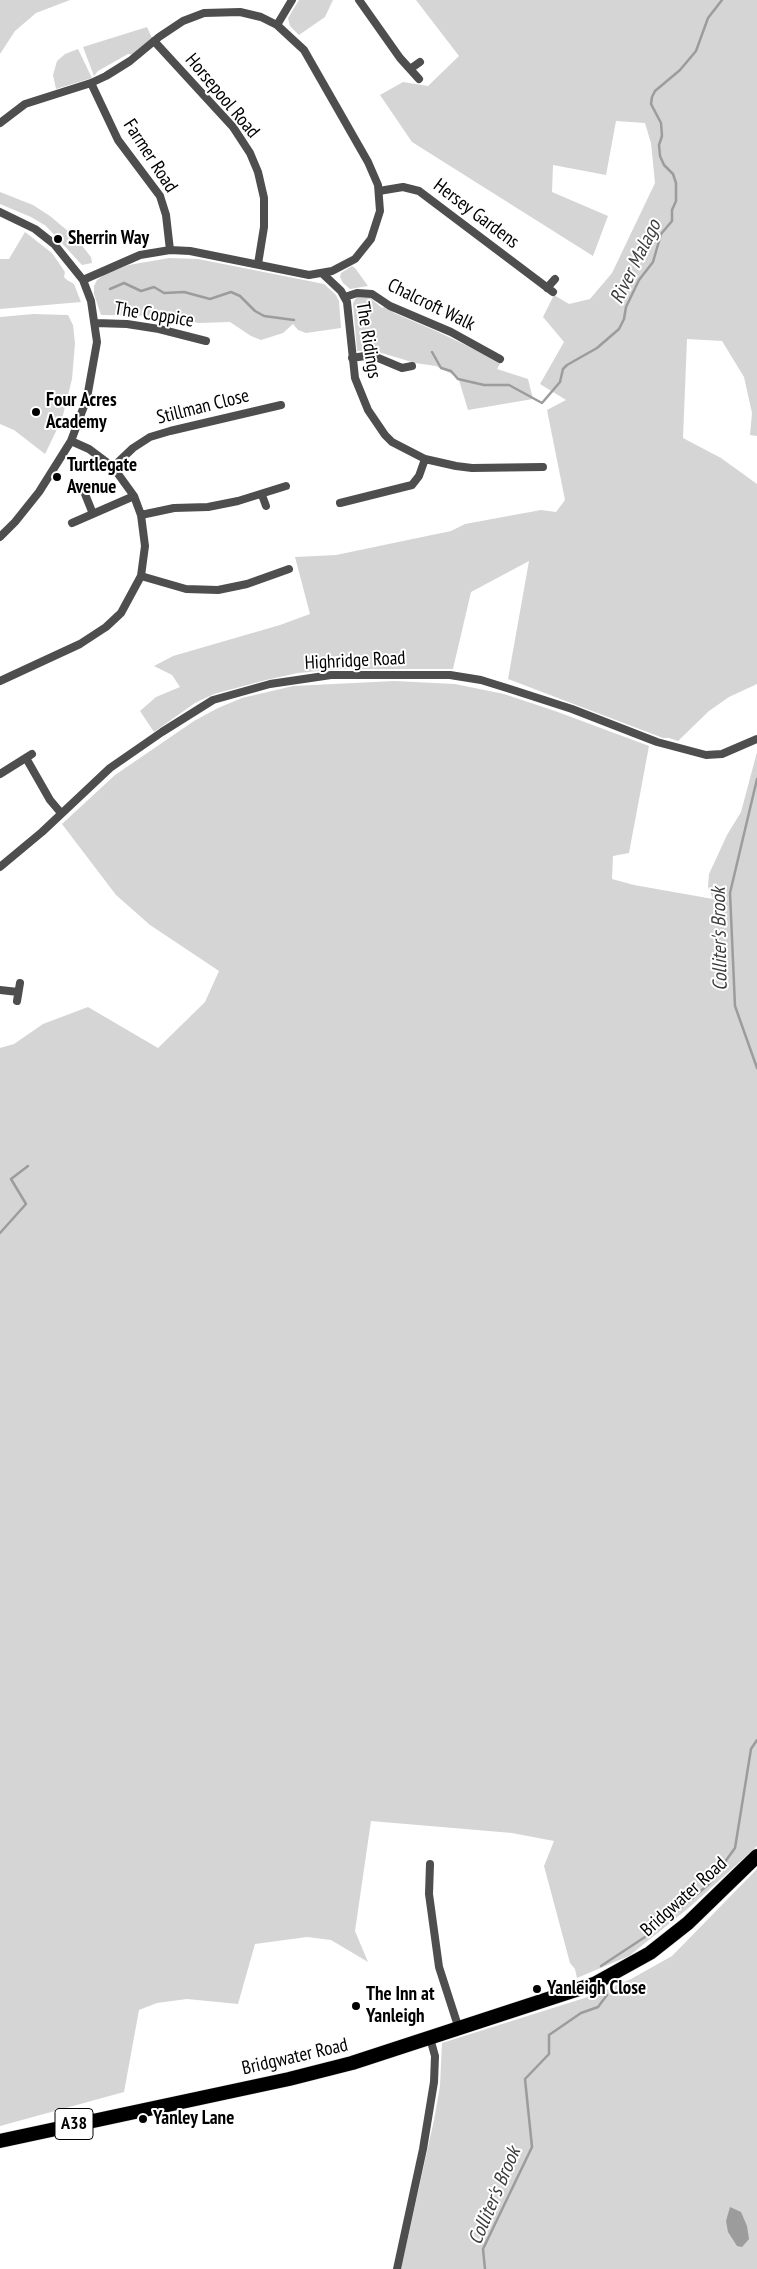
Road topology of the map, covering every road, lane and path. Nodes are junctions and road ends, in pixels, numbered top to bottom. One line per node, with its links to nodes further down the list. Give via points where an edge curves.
1 (292, 0): 3 (street)
2 (359, 0): 6 (street)
3 (277, 25): 4 (street, via 251,14 210,12 182,21); 10 (street, via 297,41 312,62 368,162)
4 (154, 41): 8 (street, via 130,61); 13 (street, Horsepool Road, via 233,127 250,153 264,198 264,227)
5 (420, 62): 6 (street)
6 (410, 70): 7 (street)
7 (419, 79)
8 (91, 84): 9 (street, via 25,104); 12 (street, Farmer Road, via 118,140 160,196)
9 (1, 118)
10 (380, 191): 14 (street, via 379,220 366,246 348,264); 15 (street, Hersey Gardens, via 403,187 419,192 550,290)
11 (0, 212): 16 (street, via 29,226 54,244)
12 (170, 250): 13 (street); 16 (street, via 140,255)
13 (258, 264): 14 (street, via 309,275)
14 (323, 274): 17 (street, The Ridings)
15 (554, 279)
16 (83, 280): 18 (street)
17 (345, 297): 20 (street, The Ridings); 21 (street, Chalcroft Walk, via 357,293 372,294 390,306 450,332)
18 (95, 323): 19 (street, The Coppice, via 159,329); 24 (street, via 93,370 87,398)
19 (206, 341)
20 (352, 358): 22 (street, via 371,356 402,368); 25 (street, The Ridings, via 355,378 375,423 392,442)
21 (500, 359)
22 (412, 366)
23 (281, 406): 26 (street, Stillman Close, via 150,437)
24 (71, 441): 26 (street, via 89,449); 37 (street, via 40,492)
25 (425, 459): 27 (street, The Ridings, via 472,468); 32 (street, via 412,485)
26 (113, 467): 31 (street)
27 (543, 467)
28 (286, 486): 30 (street)
29 (85, 494): 34 (street)
30 (262, 495): 33 (street); 35 (street, via 208,507 174,508)
31 (134, 496): 34 (street); 35 (street)
32 (340, 503)
33 (266, 506)
34 (93, 514): 36 (street)
35 (141, 515): 39 (street, via 145,546)
36 (72, 523)
37 (0, 537)
38 (288, 568): 39 (street, via 247,584 218,590 186,589)
39 (141, 576): 40 (street, via 121,613 106,627 80,644)
40 (0, 681)
41 (757, 739): 43 (street, Highridge Road, via 722,754 706,755 657,742 572,709 481,680 450,675 331,675 270,684 213,700 110,768)
42 (0, 774): 43 (street, via 29,756 50,800)
43 (61, 813): 44 (street, Highridge Road)
44 (0, 867)
45 (20, 983): 47 (street)
46 (0, 990): 47 (street)
47 (18, 992): 48 (street)
48 (17, 1001)
49 (757, 1856): 51 (highway, Bridgwater Road / A38, via 688,1923 650,1953 594,1984)
50 (430, 1864): 51 (street, via 429,1894 439,1967)
51 (459, 2029): 52 (highway, Bridgwater Road / A38)
52 (430, 2038): 53 (highway, Bridgwater Road / A38, via 289,2079); 54 (street, via 435,2056 433,2090)
53 (0, 2140)
54 (397, 2269)

